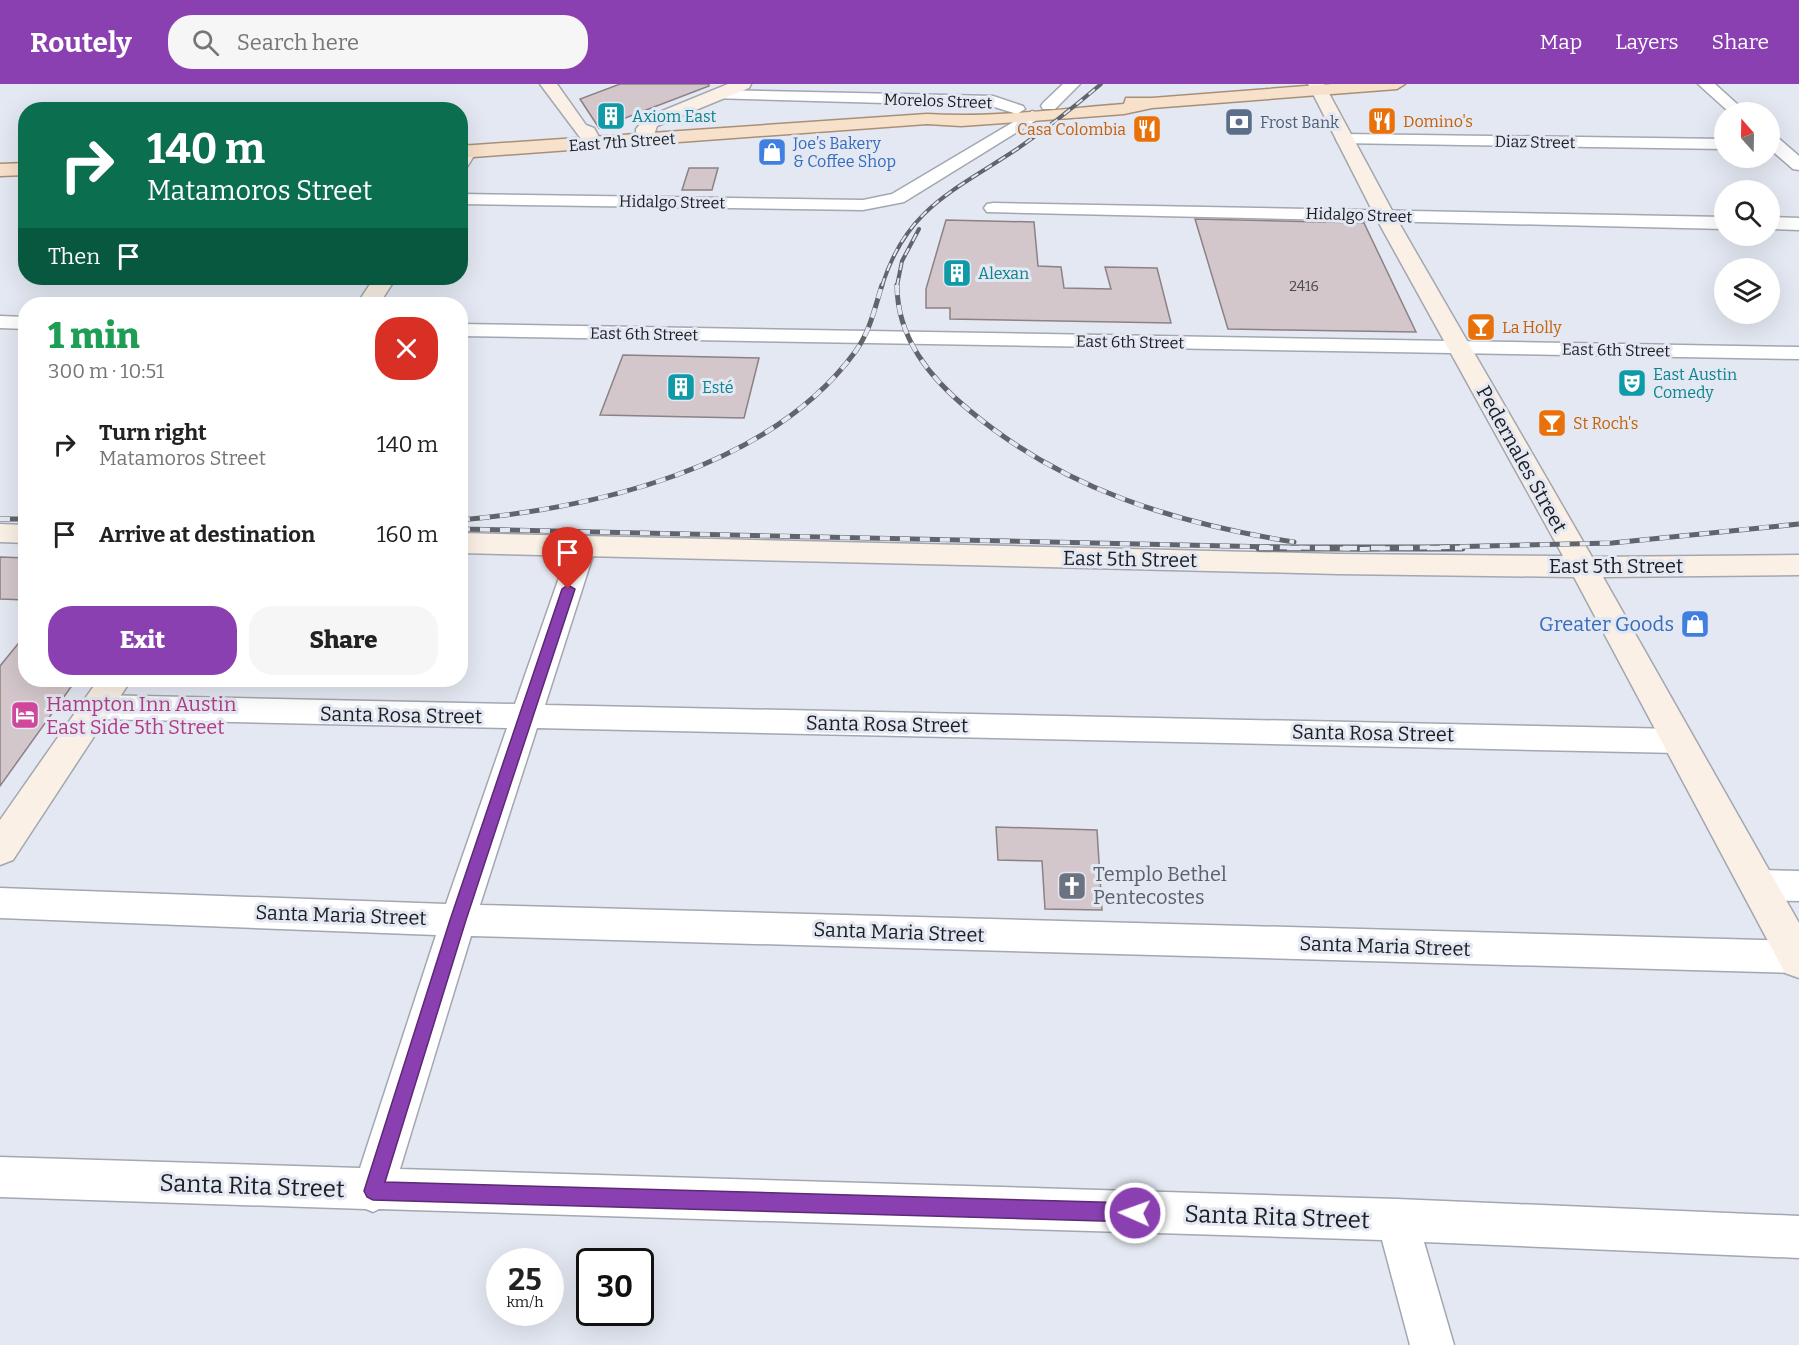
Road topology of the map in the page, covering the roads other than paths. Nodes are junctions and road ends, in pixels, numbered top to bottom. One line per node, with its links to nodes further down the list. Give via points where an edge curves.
1 (548, 84): 12 (street)
2 (742, 84): 7 (street)
3 (1072, 84): 10 (street)
4 (1397, 84): 6 (main road, East 7th Street)
5 (1706, 84): 8 (street)
6 (1318, 87): 9 (main road, East 7th Street); 13 (street, Pedernales Street)
7 (715, 95): 11 (street, Morelos Street, via 993,101); 14 (street, via 651,122 645,129)
8 (1727, 102)
9 (1152, 103): 10 (main road, East 7th Street); 11 (main road, East 7th Street, via 1124,109)
10 (1049, 106): 11 (main road, East 7th Street)
11 (1024, 112): 14 (main road, East 7th Street, via 961,121 927,119); 23 (street, Hidalgo Street, via 911,191 884,202 843,205)
12 (580, 129): 15 (street, via 588,132); 17 (street)
13 (1344, 139): 16 (street, Diaz Street); 25 (street, Pedernales Street)
14 (645, 140): 15 (main road, East 7th Street)
15 (594, 144): 17 (main road, East 7th Street)
16 (1714, 144)
17 (562, 146): 19 (main road, East 7th Street)
18 (1780, 150): 20 (street)
19 (468, 155)
20 (1799, 165)
21 (18, 169): 22 (main road)
22 (0, 170)
23 (468, 199)
24 (993, 208): 25 (street, Hidalgo Street)
25 (1385, 216): 26 (street, Hidalgo Street); 32 (street, Pedernales Street)
26 (1714, 223)
27 (1780, 223): 28 (street)
28 (1799, 224)
29 (0, 322): 30 (street)
30 (18, 323)
31 (468, 330): 32 (street, East 6th Street)
32 (1459, 347): 33 (street, East 6th Street); 39 (street, Pedernales Street)
33 (1799, 353)
34 (0, 533): 35 (street)
35 (18, 534)
36 (468, 543): 37 (street, East 5th Street)
37 (583, 546): 39 (street, East 5th Street); 41 (street)
38 (1799, 565): 39 (street, East 5th Street)
39 (1583, 567): 42 (street, Pedernales Street)
40 (106, 693): 41 (street, Santa Rosa Street); 43 (street)
41 (526, 718): 42 (street, Santa Rosa Street); 47 (street)
42 (1678, 741): 44 (street, Pedernales Street)
43 (0, 849)
44 (1758, 885): 45 (street); 48 (street, Pedernales Street)
45 (1799, 886)
46 (0, 903): 47 (street, Santa Maria Street)
47 (458, 920): 48 (street, Santa Maria Street); 50 (street)
48 (1798, 959)
49 (0, 1177): 50 (street, Santa Rita Street)
50 (373, 1191): 51 (street, Santa Rita Street)
51 (1397, 1220): 52 (street, Santa Rita Street); 53 (street)
52 (1799, 1237)
53 (1432, 1345)

